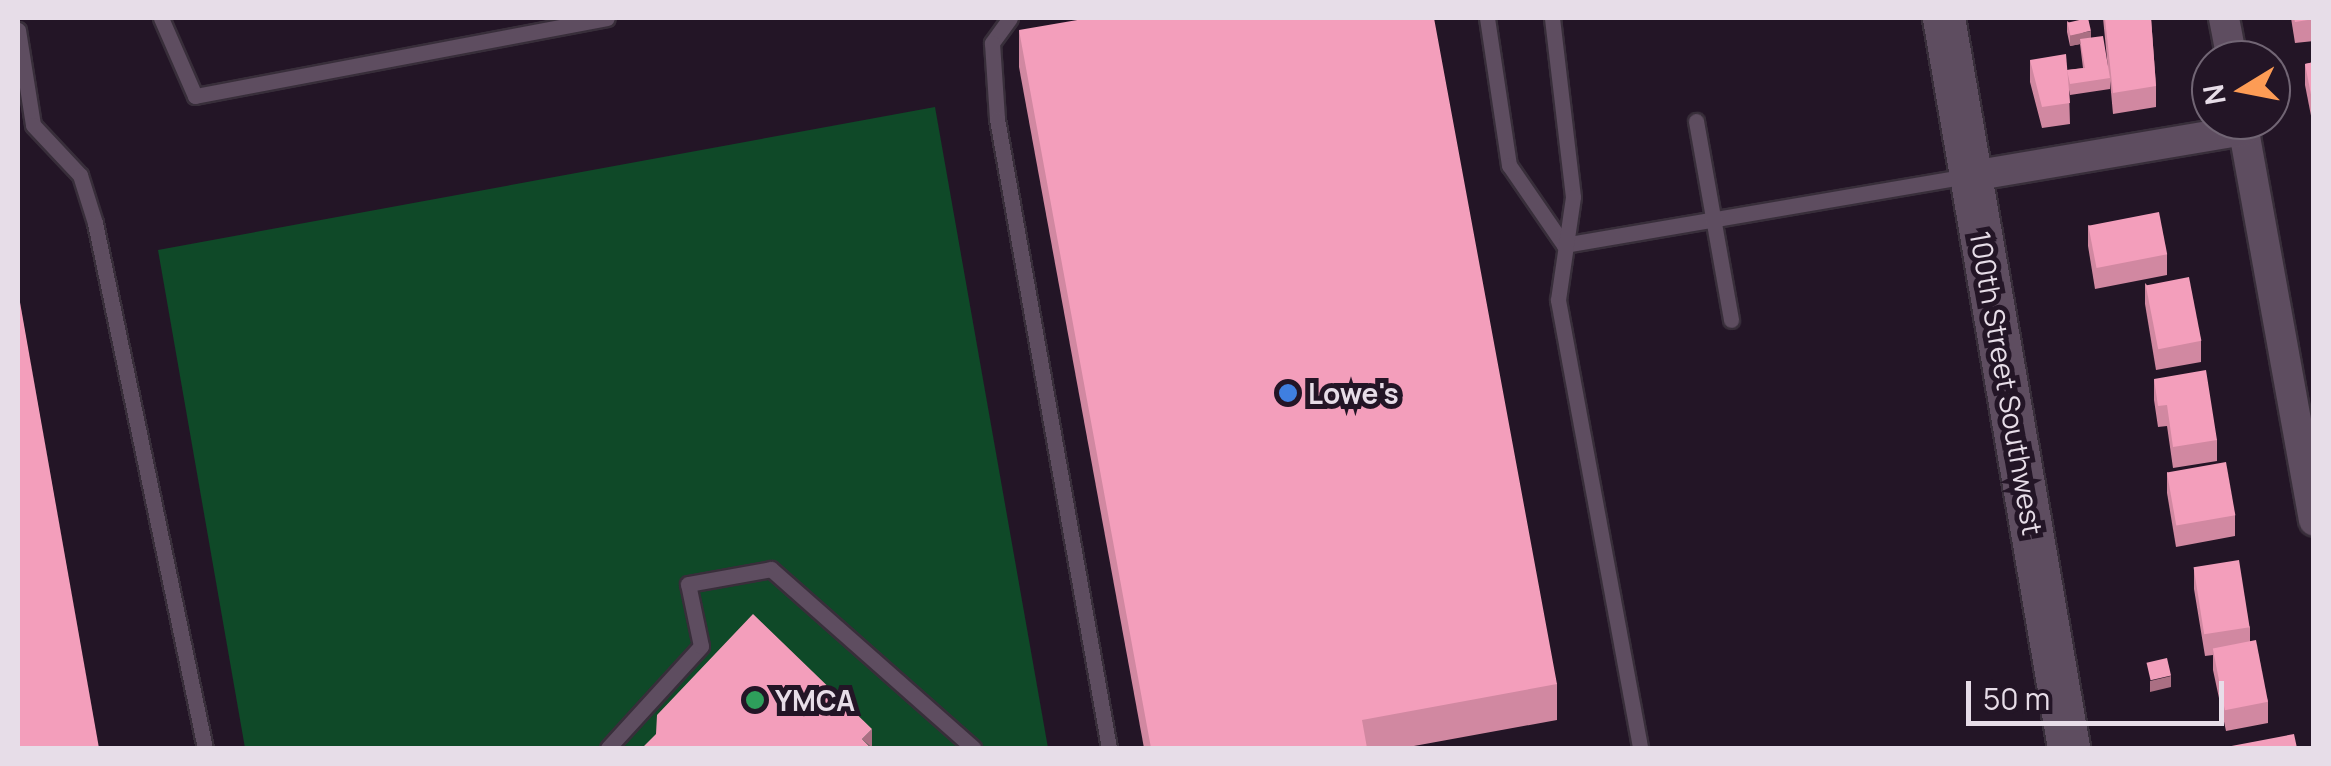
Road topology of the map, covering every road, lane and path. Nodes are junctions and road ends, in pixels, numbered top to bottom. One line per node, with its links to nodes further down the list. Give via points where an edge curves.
1 (160, 18): 2 (lane, via 195,96)
2 (607, 18)
3 (1010, 18): 19 (lane, via 992,44 997,119)
4 (1487, 18): 13 (lane, via 1509,166)
5 (1552, 18): 13 (lane, via 1572,156)
6 (1944, 18): 11 (main road, 100th Street Southwest)
7 (18, 30): 16 (lane, via 33,125 80,175 95,223)
8 (1696, 122): 12 (lane)
9 (2191, 135): 11 (street)
10 (2246, 140): 15 (street)
11 (1972, 176): 12 (lane); 21 (main road, 100th Street Southwest)
12 (1713, 220): 13 (lane); 14 (lane)
13 (1564, 245): 20 (lane, via 1558,300)
14 (1731, 320)
15 (2314, 521)
16 (206, 748)
17 (608, 748): 18 (lane, via 701,646 688,584 771,569)
18 (973, 748)
19 (1109, 748)
20 (1640, 748)
21 (2069, 748)

